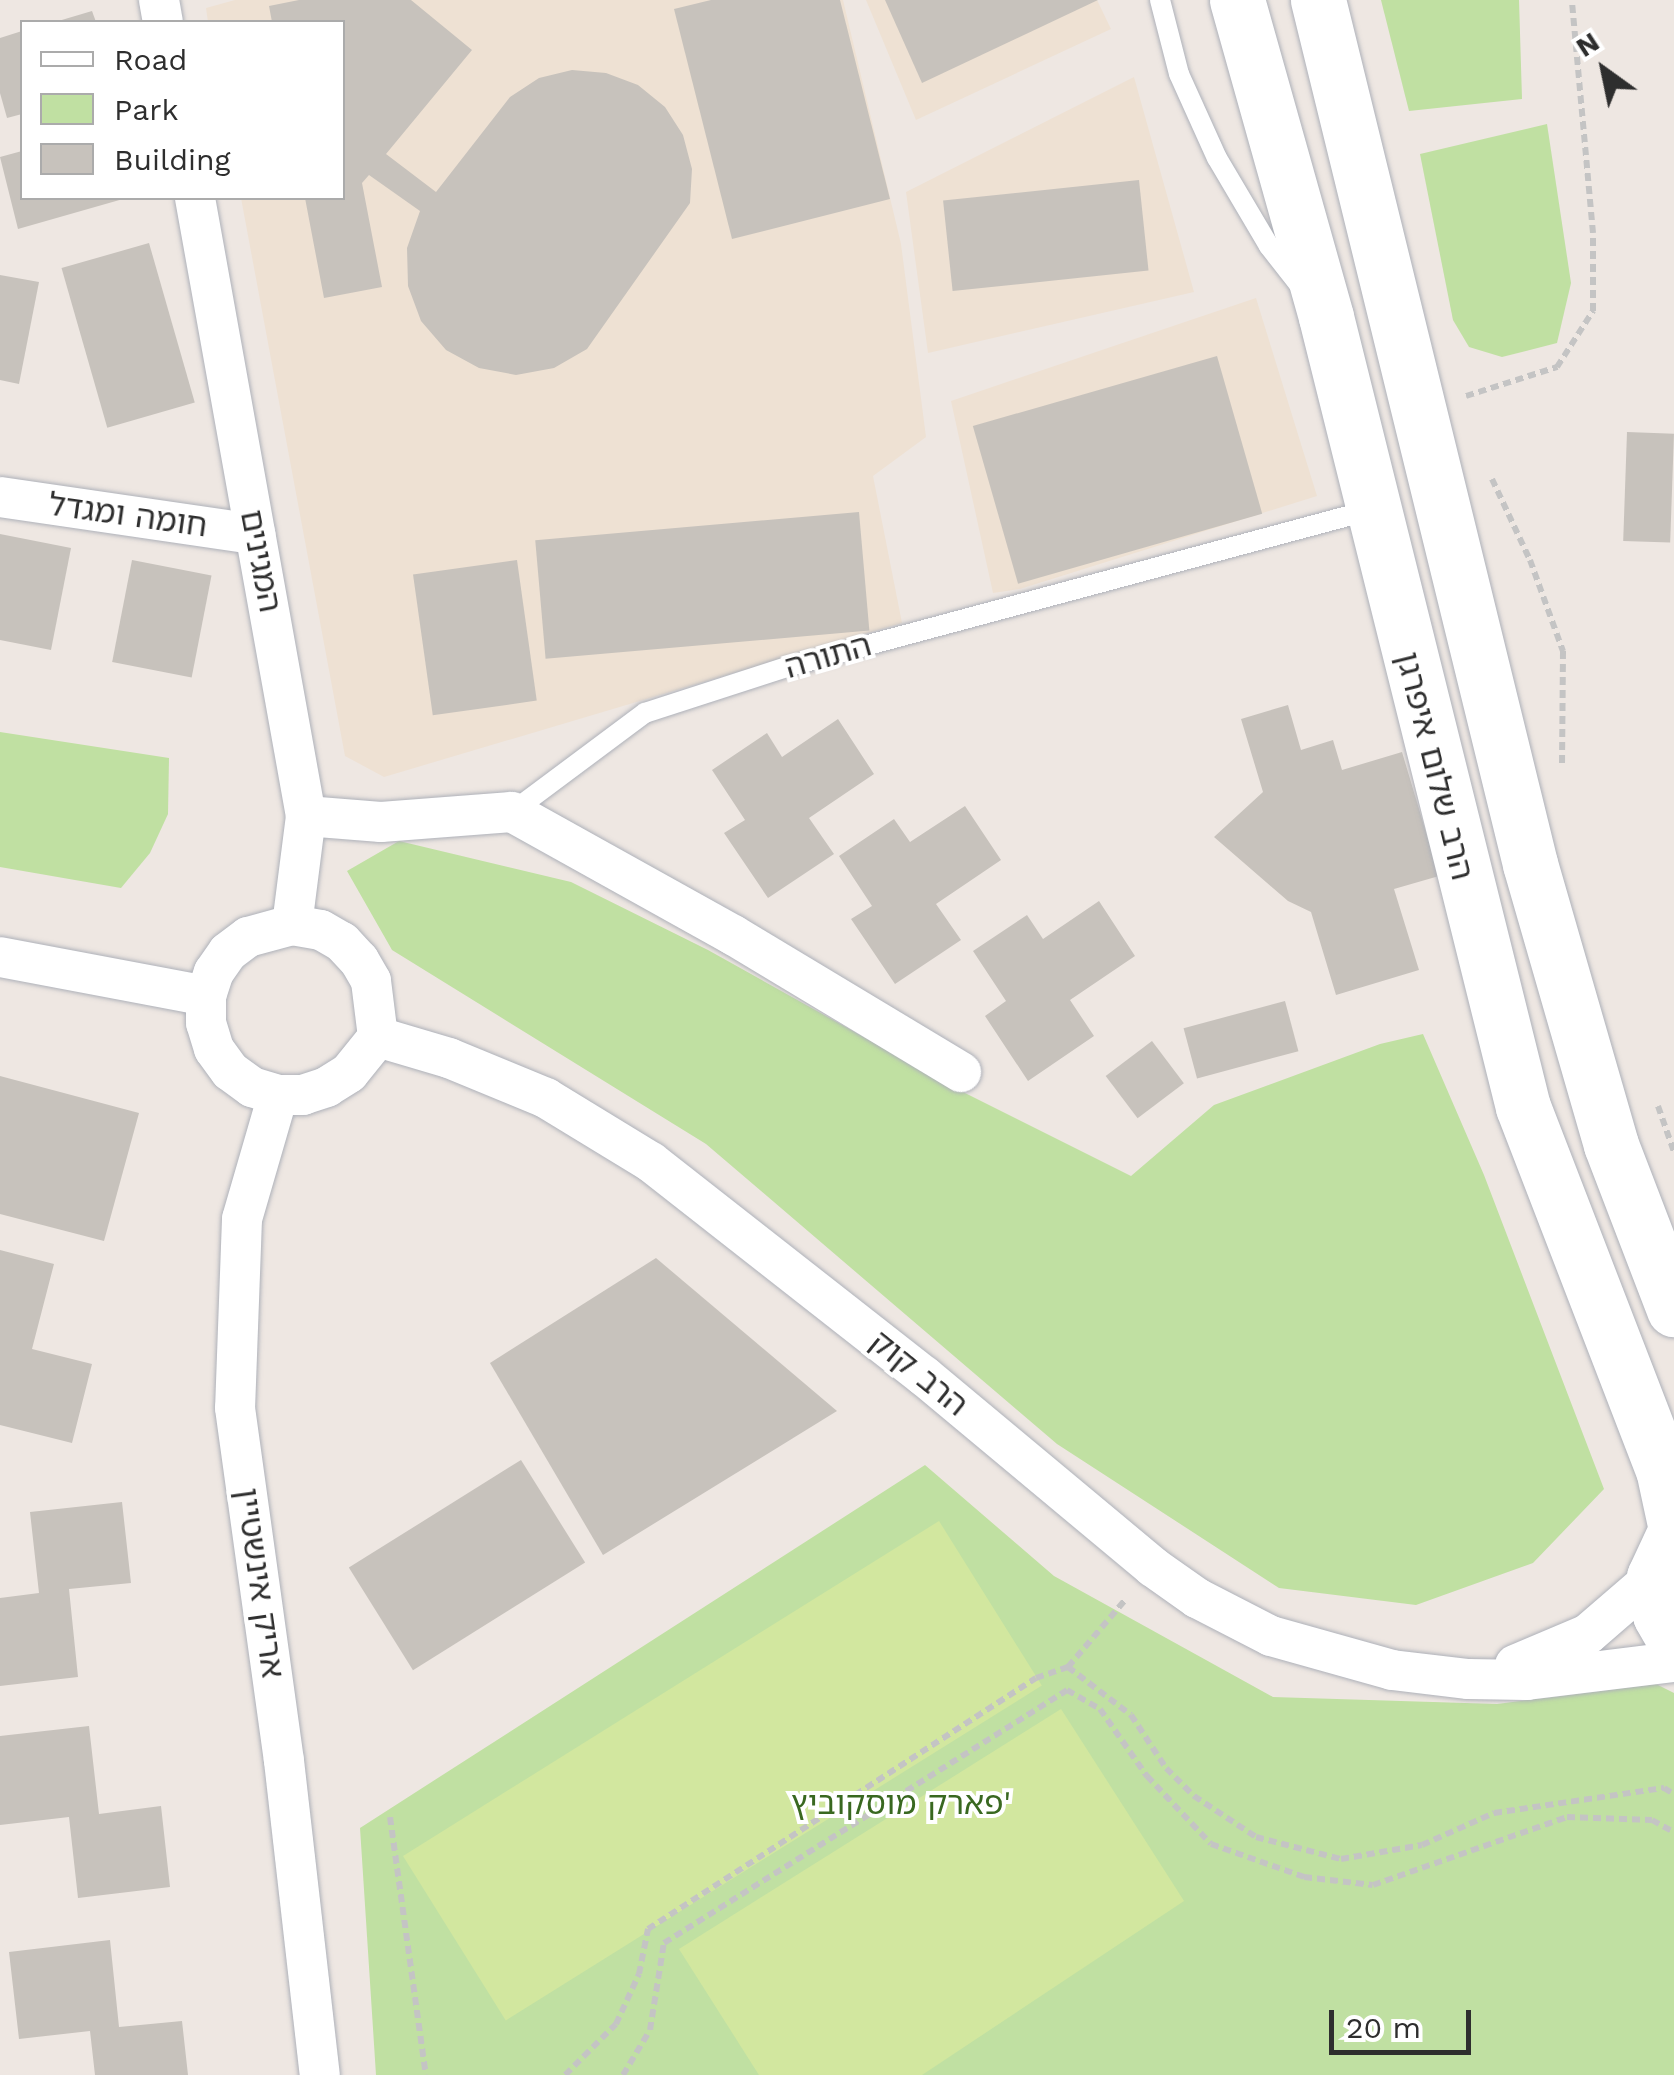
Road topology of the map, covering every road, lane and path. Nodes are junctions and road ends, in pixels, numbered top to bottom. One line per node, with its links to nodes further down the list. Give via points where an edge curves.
1 (1160, 0): 6 (lane, via 1179,74 1216,158 1269,246)
2 (1237, 0): 6 (main road, הרב שלום איפרגן)
3 (1318, 0): 7 (main road)
4 (1572, 0): 7 (path, via 1593,233 1593,311 1557,367)
5 (195, 200): 10 (street, המגינים)
6 (1326, 317): 9 (main road, הרב שלום איפרגן)
7 (1419, 412): 19 (main road, via 1560,978 1611,1146)
8 (0, 497): 10 (street, חומה ומגדל)
9 (1372, 509): 11 (lane, התורה, via 790,666 645,713); 20 (main road, הרב שלום איפרגן, via 1523,1106 1658,1456)
10 (255, 534): 12 (street, המגינים)
11 (512, 812): 12 (street, via 381,822); 17 (street)
12 (306, 816): 13 (street, המגינים)
13 (292, 925): 15 (street, via 248,937 228,952); 16 (street, via 321,930 359,960 371,982)
14 (0, 958): 15 (street)
15 (206, 996): 18 (street, via 214,1050 252,1087)
16 (378, 1037): 18 (street, via 349,1073 327,1087); 22 (street, הרב קוק, via 546,1098 651,1162)
17 (961, 1072)
18 (278, 1095): 30 (street, אריק אינשטיין, via 242,1219 235,1408)
19 (1674, 1308)
20 (1674, 1520)
21 (1664, 1556): 23 (main road, via 1660,1615); 26 (street, הרב קוק, via 1618,1612 1564,1648)
22 (1153, 1567): 25 (path); 26 (street, הרב קוק, via 1271,1636 1392,1670)
23 (1674, 1639)
24 (1674, 1662): 26 (street, הרב קוק, via 1527,1680)
25 (1068, 1668): 27 (path, via 1130,1715 1194,1796 1256,1837 1341,1859 1422,1845 1494,1814 1664,1788); 32 (path, via 1036,1678 648,1929 640,1974 616,2024)
26 (1468, 1679)
27 (1674, 1794)
28 (390, 1818): 31 (path)
29 (1674, 1832): 33 (path, via 1652,1820 1567,1817 1373,1885 1304,1877 1212,1844 1147,1776 1100,1709 1067,1690 664,1943 650,2030)
30 (320, 2075)
31 (426, 2075)
32 (566, 2075)
33 (622, 2075)

